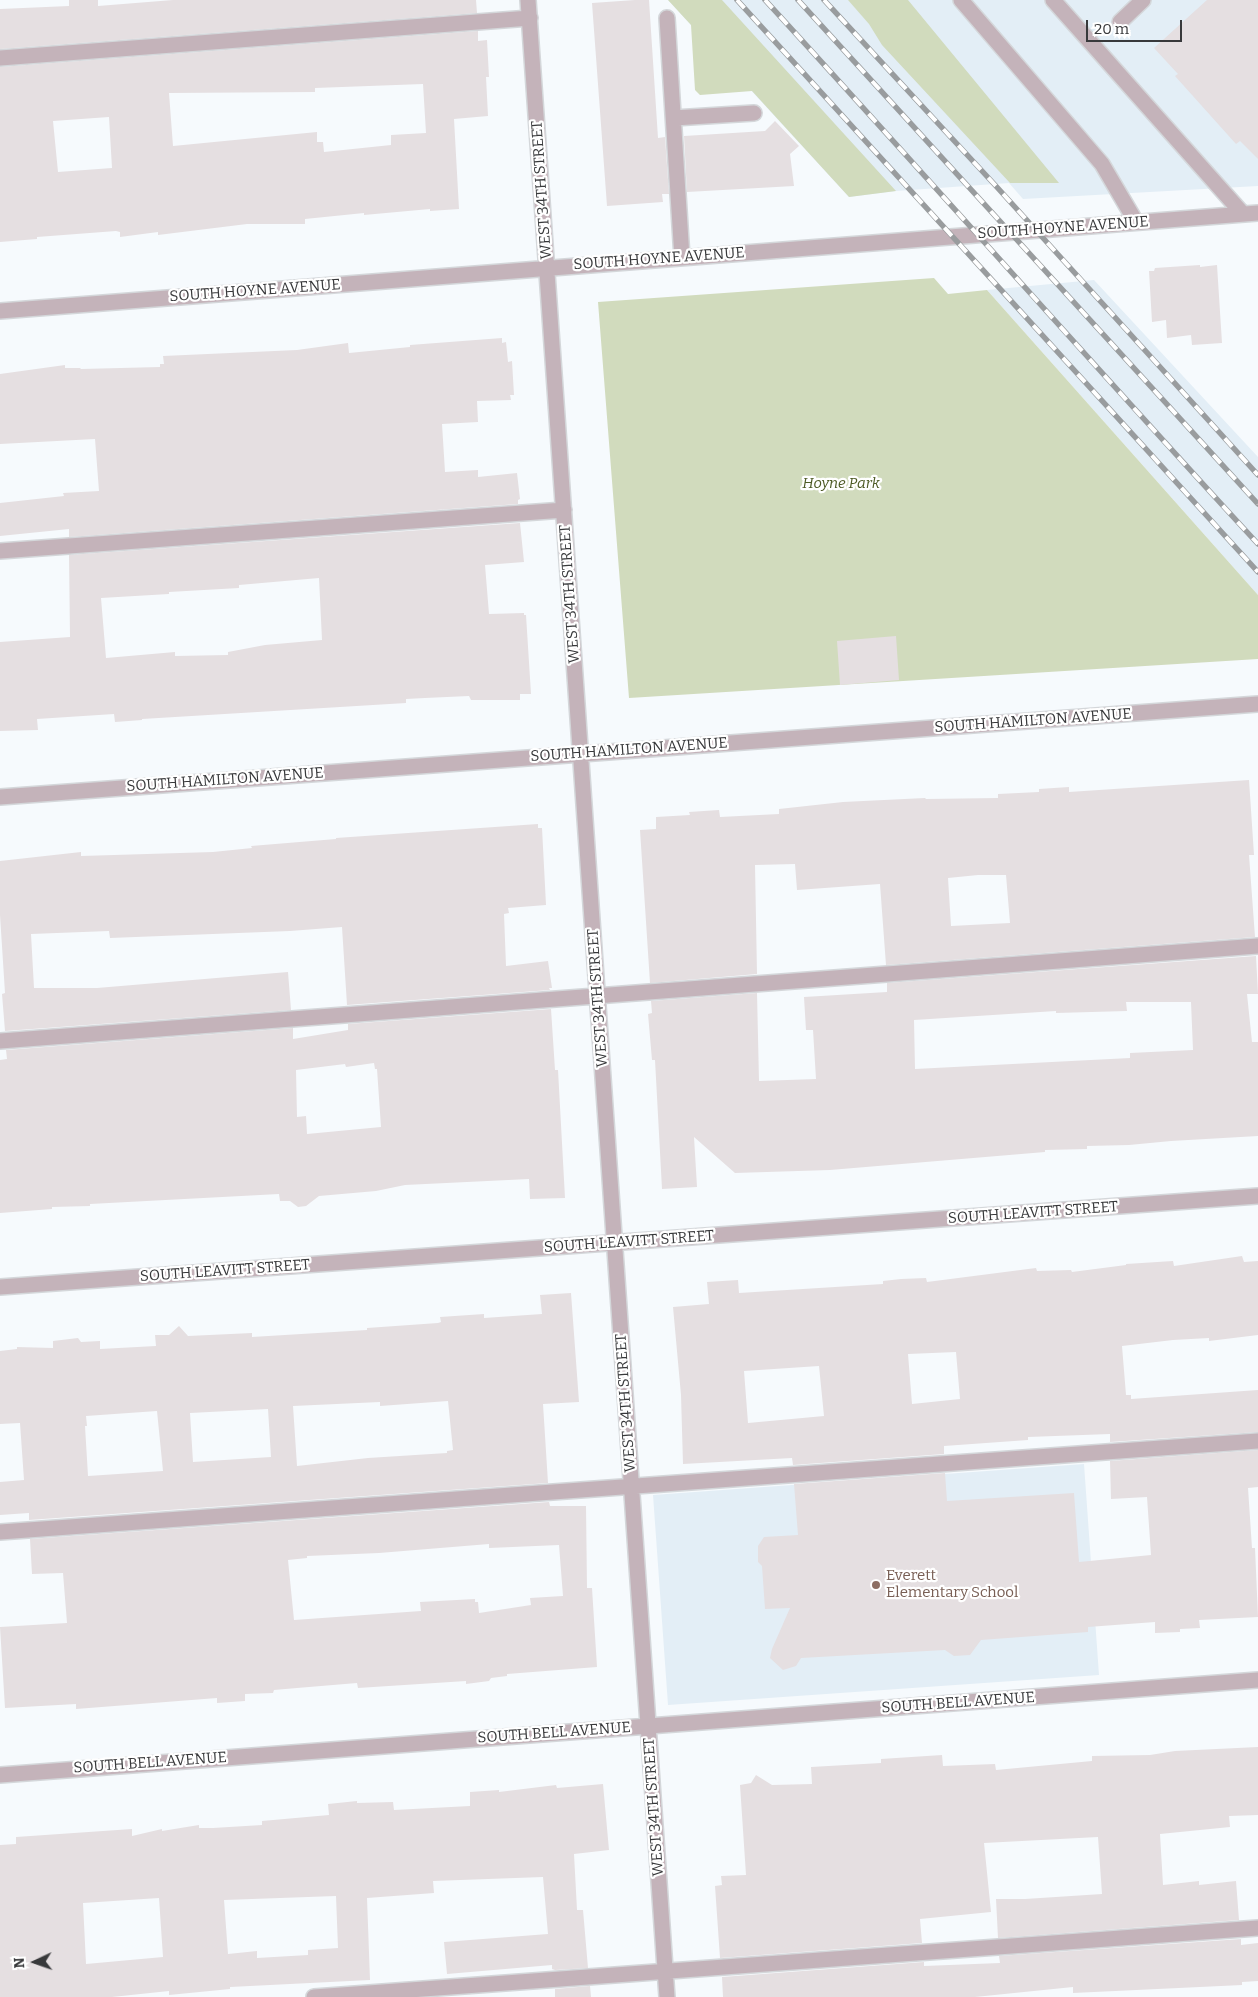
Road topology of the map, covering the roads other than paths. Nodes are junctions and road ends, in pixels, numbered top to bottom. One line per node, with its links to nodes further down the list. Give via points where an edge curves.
1 (528, 0): 5 (street, WEST 34TH STREET)
2 (960, 0): 12 (street, via 1102,164)
3 (1053, 0): 11 (street)
4 (1143, 0): 7 (street)
5 (530, 18): 8 (street); 14 (street, WEST 34TH STREET)
6 (668, 18): 10 (street)
7 (1120, 22)
8 (0, 58)
9 (754, 113): 10 (street)
10 (674, 118): 13 (street)
11 (1250, 214): 12 (street, SOUTH HOYNE AVENUE)
12 (1136, 222): 13 (street, SOUTH HOYNE AVENUE)
13 (682, 258): 14 (street, SOUTH HOYNE AVENUE)
14 (547, 268): 15 (street, SOUTH HOYNE AVENUE); 16 (street, WEST 34TH STREET)
15 (0, 311)
16 (564, 510): 17 (street); 19 (street, WEST 34TH STREET)
17 (0, 551)
18 (1258, 704): 19 (street, SOUTH HAMILTON AVENUE)
19 (581, 754): 20 (street, SOUTH HAMILTON AVENUE); 22 (street, WEST 34TH STREET)
20 (0, 797)
21 (1258, 946): 22 (street)
22 (598, 996): 23 (street); 25 (street, WEST 34TH STREET)
23 (0, 1041)
24 (1258, 1196): 25 (street, SOUTH LEAVITT STREET)
25 (615, 1243): 26 (street, SOUTH LEAVITT STREET); 28 (street, WEST 34TH STREET)
26 (0, 1288)
27 (1258, 1441): 28 (street)
28 (632, 1486): 29 (street); 31 (street, WEST 34TH STREET)
29 (0, 1532)
30 (1258, 1680): 31 (street, SOUTH BELL AVENUE)
31 (648, 1726): 32 (street, SOUTH BELL AVENUE); 34 (street, WEST 34TH STREET)
32 (0, 1775)
33 (1258, 1928): 34 (street)
34 (665, 1970): 35 (street); 36 (street, WEST 34TH STREET)
35 (314, 1997)
36 (667, 1997)

